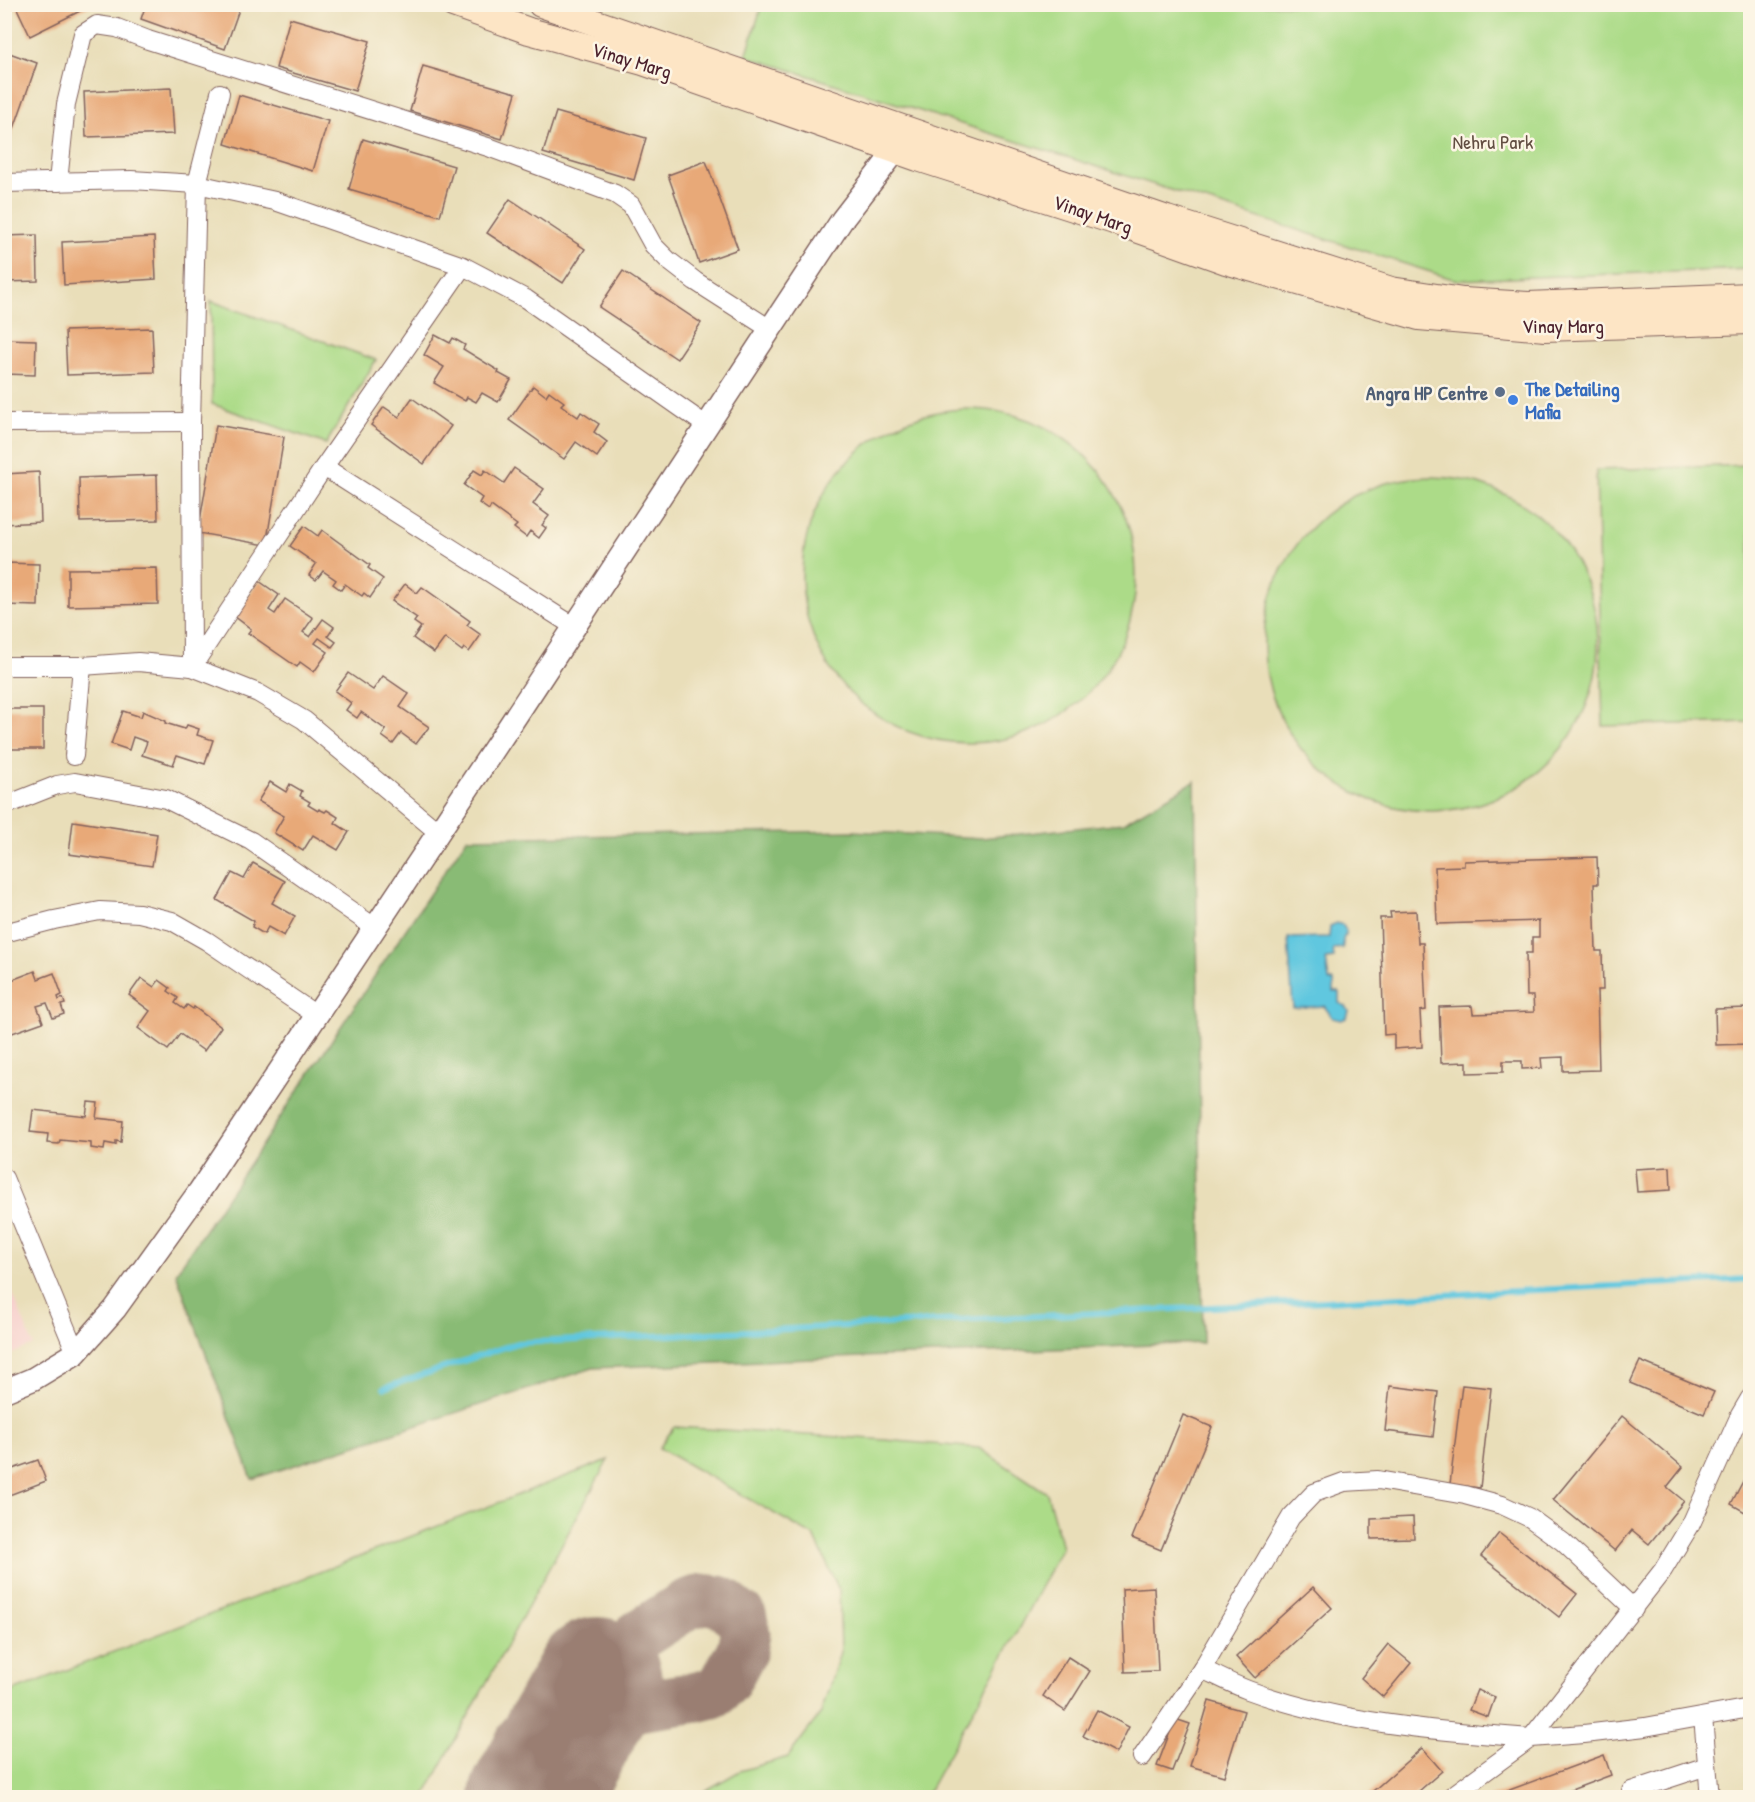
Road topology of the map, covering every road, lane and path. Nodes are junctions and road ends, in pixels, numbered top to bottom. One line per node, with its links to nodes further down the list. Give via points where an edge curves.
1 (453, 4): 4 (main road, Vinay Marg, via 529,31)
2 (541, 4): 4 (main road, Vinay Marg)
3 (220, 93): 7 (street)
4 (903, 141): 9 (main road, Vinay Marg, via 1391,290 1463,301 1528,305); 10 (main road, Vinay Marg, via 1226,261 1419,317 1545,328); 11 (street, via 842,220)
5 (58, 182): 6 (street); 7 (street, via 131,180); 11 (street, via 66,104 83,34 97,25 117,28 491,148 615,194 631,205 653,245 669,261)
6 (4, 183)
7 (197, 184): 8 (street, via 275,201); 12 (street)
8 (463, 266): 14 (street, via 526,299); 15 (street)
9 (1750, 296)
10 (1750, 321)
11 (770, 329): 14 (street)
12 (191, 422): 13 (street); 19 (street)
13 (4, 423)
14 (707, 426): 16 (street)
15 (324, 467): 16 (street); 19 (street)
16 (575, 627): 22 (street)
17 (4, 666): 18 (street)
18 (82, 666): 19 (street, via 138,662); 20 (street)
19 (192, 667): 22 (street, via 258,693 304,720)
20 (74, 756)
21 (4, 806): 23 (street, via 75,782 166,799 251,841)
22 (438, 832): 23 (street)
23 (375, 927): 25 (street)
24 (4, 933): 25 (street, via 100,911 139,913 172,921)
25 (316, 1015): 27 (street, via 199,1192 115,1309)
26 (4, 1178): 27 (street)
27 (76, 1353): 28 (street)
28 (4, 1391)
29 (1750, 1398): 30 (street, via 1691,1524)
30 (1634, 1609): 31 (street, via 1563,1542 1530,1518 1502,1505 1378,1480 1344,1482 1314,1493 1291,1517); 34 (street)
31 (1202, 1669): 34 (street, via 1247,1690 1304,1707 1390,1724); 35 (street)
32 (1750, 1708): 33 (street)
33 (1703, 1717): 34 (street); 36 (street)
34 (1531, 1738): 38 (street)
35 (1142, 1757)
36 (1707, 1766): 37 (street); 39 (street)
37 (1631, 1791)
38 (1449, 1797)
39 (1710, 1797)

